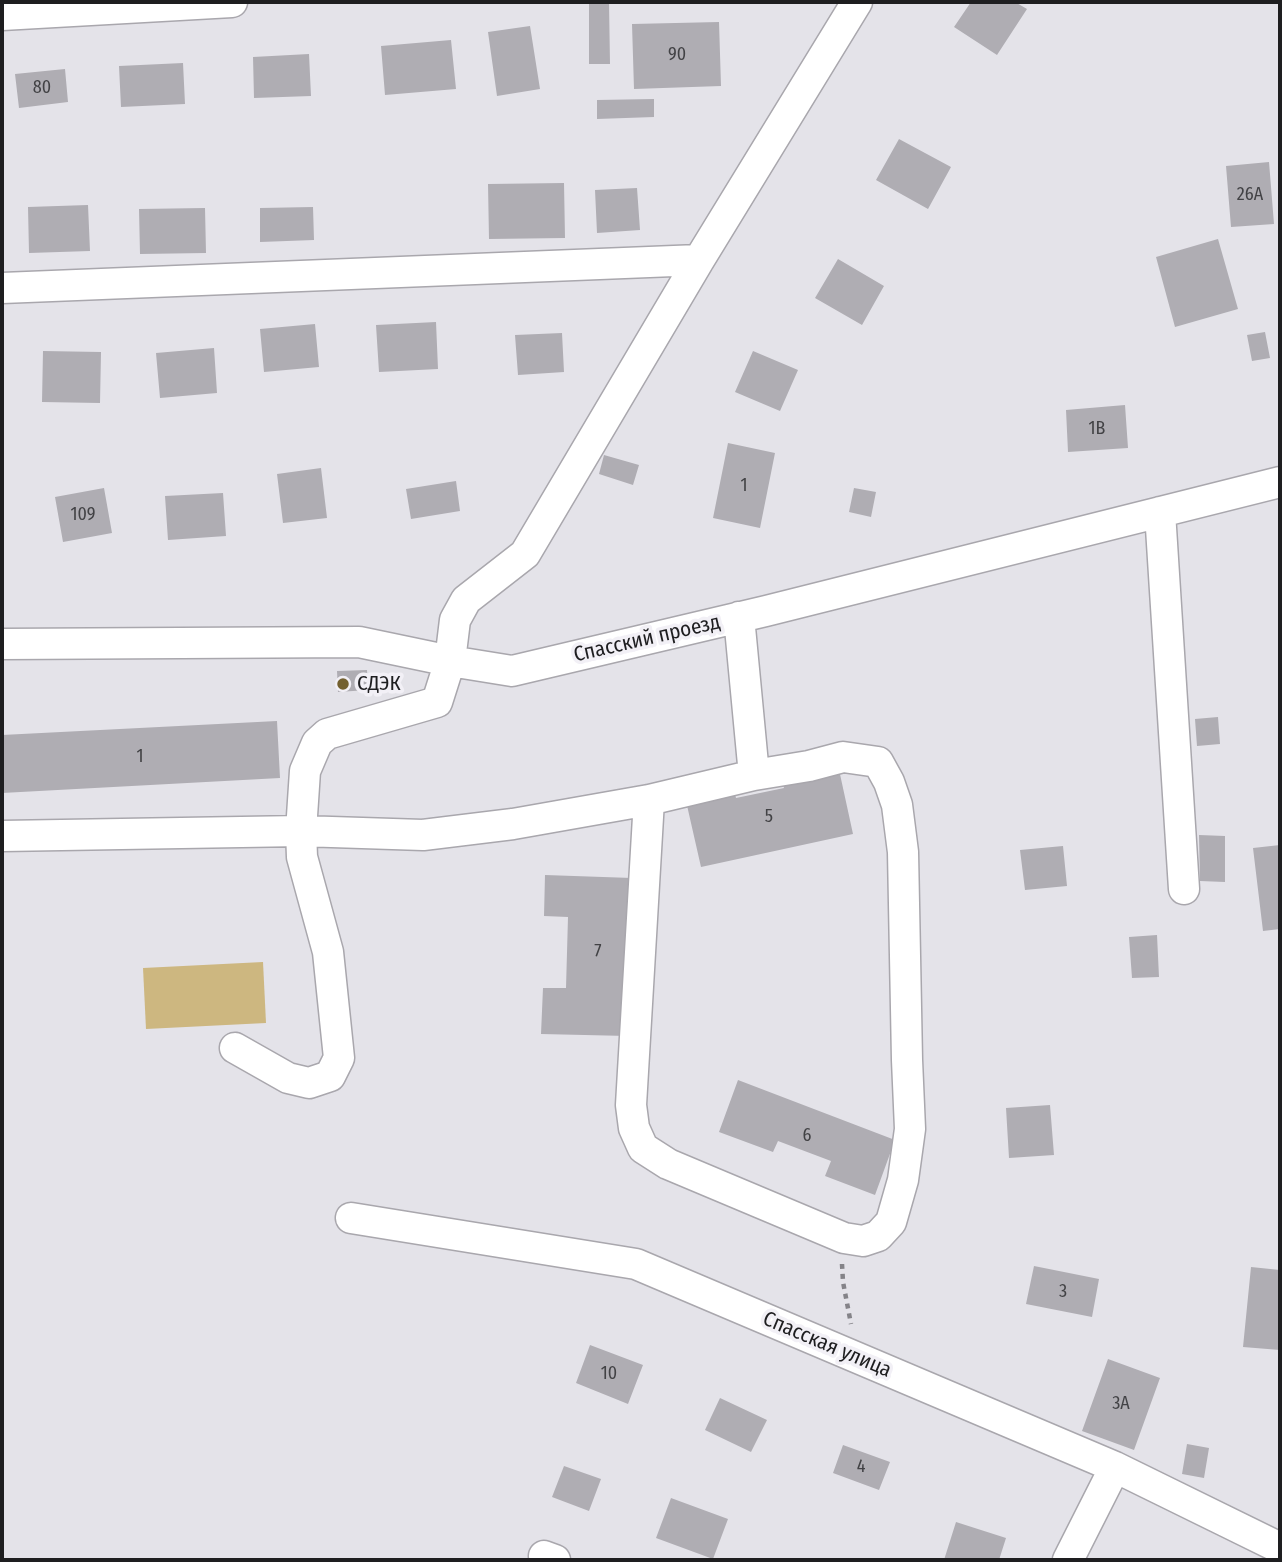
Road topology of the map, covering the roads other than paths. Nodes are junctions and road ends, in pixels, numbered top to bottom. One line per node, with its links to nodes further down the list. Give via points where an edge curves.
1 (232, 2): 3 (street)
2 (857, 2): 4 (street)
3 (2, 15)
4 (699, 260): 5 (street); 10 (street, via 525,554 466,600 455,620)
5 (2, 288)
6 (1280, 482): 7 (street, Спасский проезд)
7 (1160, 512): 8 (street, Спасский проезд); 15 (street)
8 (739, 617): 10 (street, Спасский проезд, via 512,671); 11 (street)
9 (2, 644): 10 (street, Спасский проезд, via 359,642)
10 (450, 661): 13 (street, via 437,702 327,734 317,743 305,771)
11 (754, 775): 12 (street); 12 (street, via 843,757 878,762 897,805 910,1129 891,1222 878,1236 863,1241 828,1232 668,1164 643,1148 631,1105)
12 (649, 800): 13 (street, via 423,835)
13 (301, 831): 14 (street); 16 (street, via 302,857 328,952 339,1058 330,1076 309,1083 288,1078)
14 (2, 836)
15 (1184, 888)
16 (235, 1048)
17 (351, 1218): 18 (street, Спасская улица, via 636,1264)
18 (1115, 1468): 19 (street, Спасская улица); 20 (street)
19 (1280, 1548)
20 (1069, 1560)

